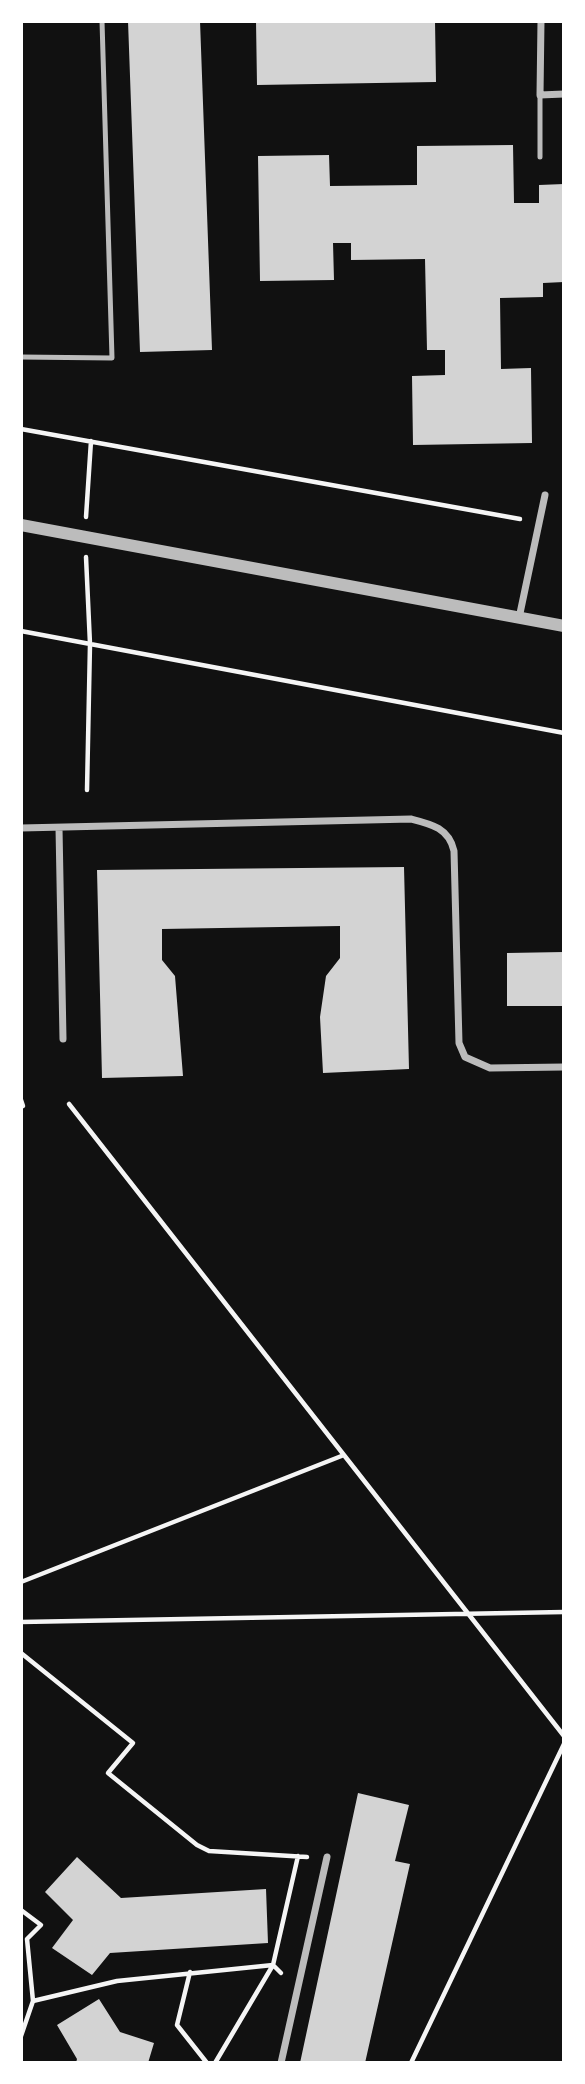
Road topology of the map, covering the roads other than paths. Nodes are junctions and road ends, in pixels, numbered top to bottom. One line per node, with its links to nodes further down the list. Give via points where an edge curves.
1 (102, 21): 6 (lane, via 112,358)
2 (541, 21): 4 (street)
3 (564, 94): 4 (street)
4 (540, 95): 5 (lane)
5 (540, 157)
6 (21, 358)
7 (545, 495): 9 (street)
8 (21, 525): 9 (street)
9 (519, 618): 10 (street)
10 (564, 626)
11 (21, 828): 12 (street)
12 (59, 828): 13 (street); 14 (street, via 411,819 443,830 454,850 458,1043 465,1057 490,1068)
13 (63, 1039)
14 (564, 1067)
15 (327, 1857): 16 (street)
16 (281, 2063)

